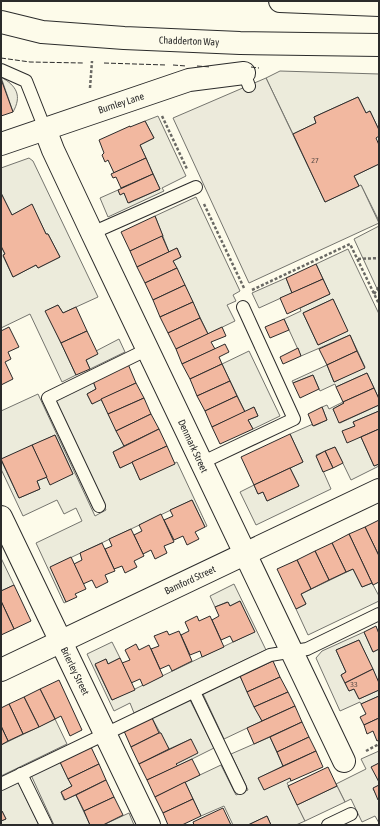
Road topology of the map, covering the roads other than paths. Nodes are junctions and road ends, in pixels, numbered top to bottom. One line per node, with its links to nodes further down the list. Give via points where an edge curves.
1 (280, 1): 2 (main road)
2 (379, 5)
3 (1, 22): 4 (main road, Chadderton Way, via 42,32 124,38)
4 (379, 45)
5 (1, 70): 7 (lane, via 26,80)
6 (247, 79): 7 (main road, Burnley Lane, via 189,80)
7 (45, 129): 8 (main road, Burnley Lane); 10 (main road, Denmark Street)
8 (1, 144)
9 (196, 187): 10 (lane)
10 (92, 234): 12 (main road, Denmark Street)
11 (243, 307): 13 (lane, via 294,419)
12 (148, 349): 13 (main road, Denmark Street); 15 (lane, via 48,398)
13 (201, 463): 18 (main road, Denmark Street)
14 (379, 490): 18 (main road, Bamford Street)
15 (99, 506)
16 (1, 517): 17 (main road, Brierley Street)
17 (8, 548): 20 (main road, Brierley Street)
18 (244, 554): 20 (main road, Bamford Street); 21 (main road, Denmark Street)
19 (379, 614): 21 (lane, via 307,649)
20 (60, 642): 22 (main road, Bamford Street); 24 (main road, Brierley Street)
21 (291, 652): 23 (lane, via 270,655); 25 (main road, Denmark Street)
22 (1, 670)
23 (194, 692): 24 (lane); 28 (lane)
24 (105, 734): 26 (lane); 31 (main road, Brierley Street)
25 (344, 761)
26 (21, 774): 27 (lane); 30 (lane)
27 (1, 784)
28 (240, 788)
29 (351, 814): 32 (lane)
30 (46, 825)
31 (149, 825)
32 (328, 825)

